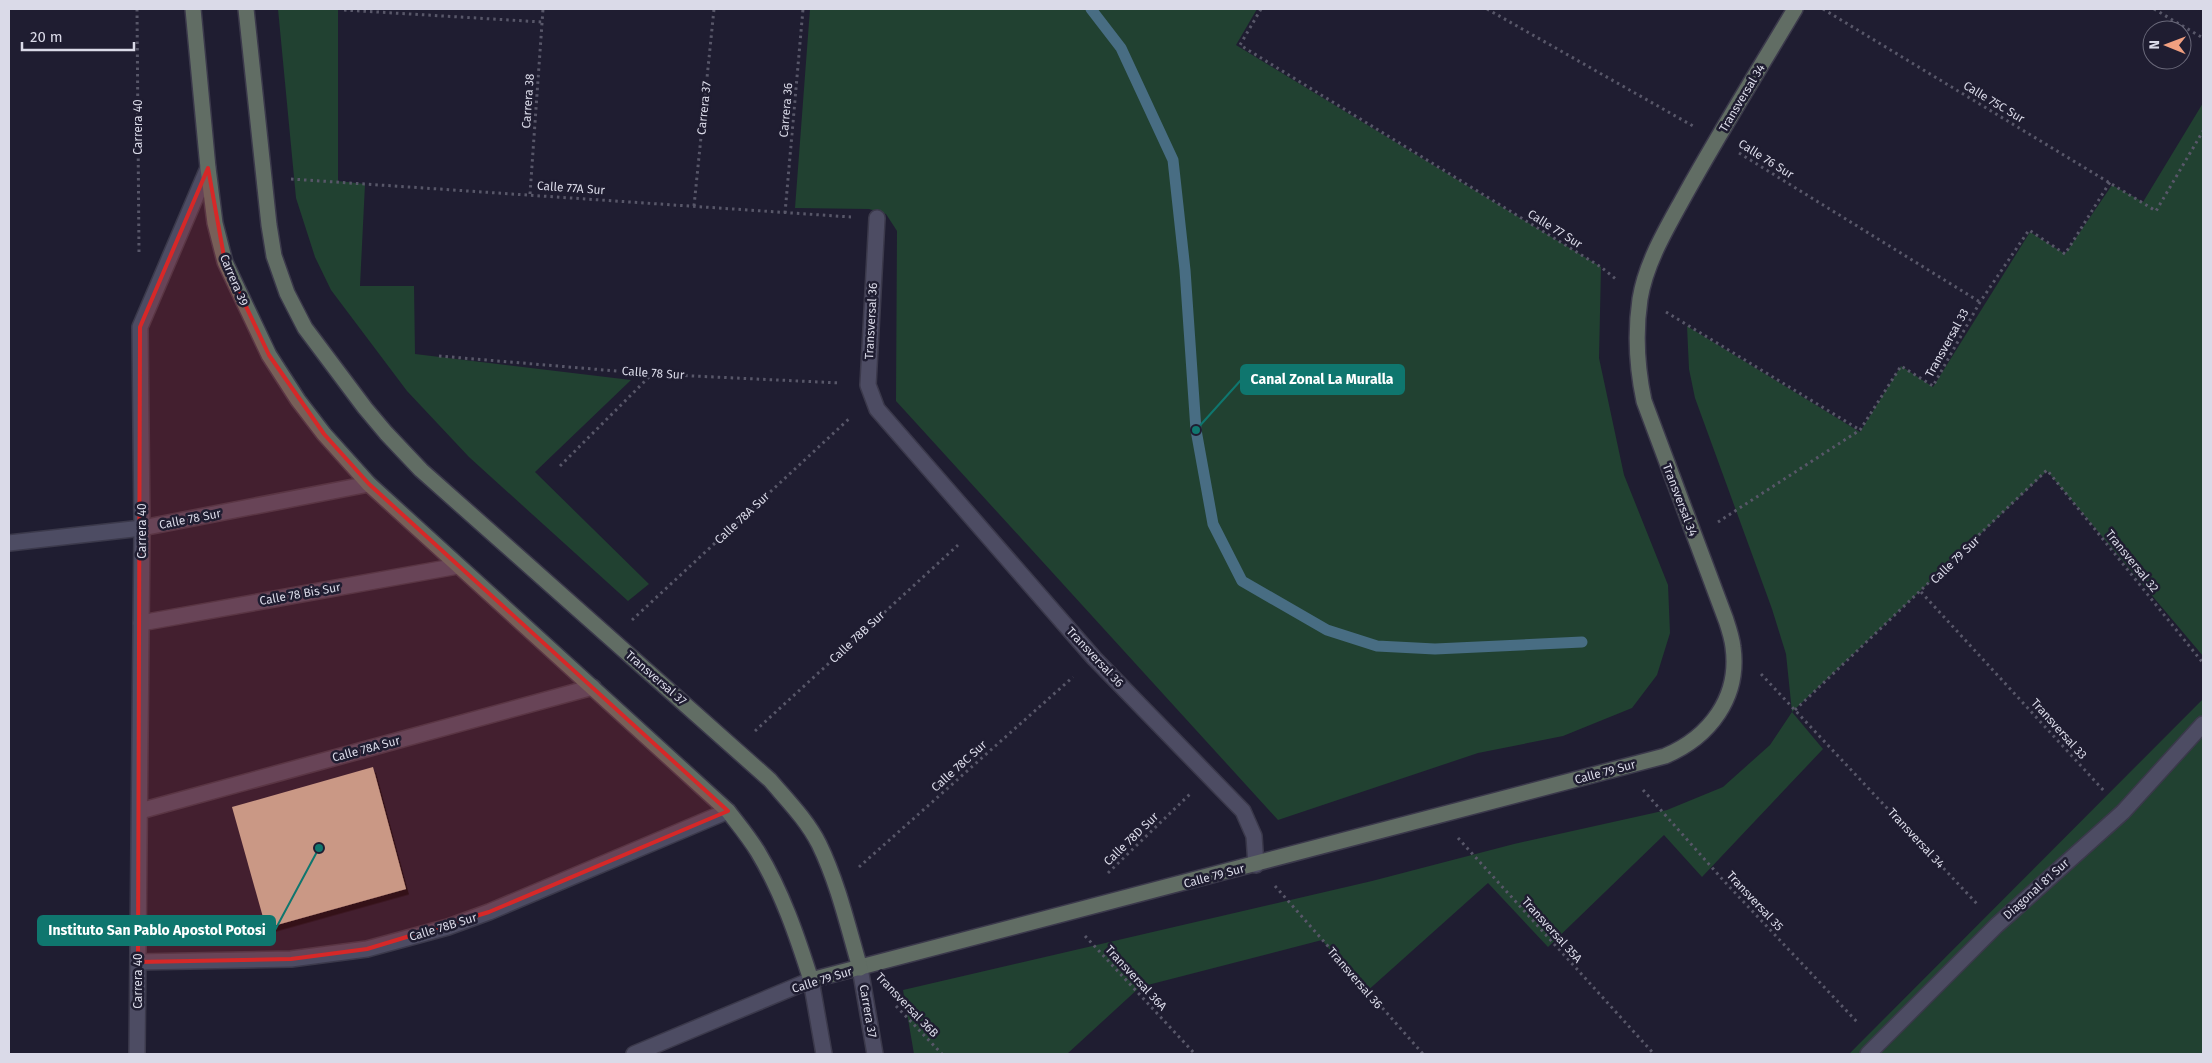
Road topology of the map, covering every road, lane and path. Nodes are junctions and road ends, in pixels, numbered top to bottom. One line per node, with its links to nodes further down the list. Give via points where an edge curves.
1 (137, 9): 25 (path, Carrera 40)
2 (193, 9): 18 (street, Carrera 39)
3 (246, 9): 19 (street)
4 (543, 9): 14 (path, Carrera 38)
5 (714, 9): 22 (path, Carrera 37)
6 (803, 9): 23 (path, Carrera 36)
7 (1261, 9): 26 (path, Calle 77 Sur, via 1240,45 1601,268)
8 (1487, 9): 17 (path, Calle 76 Sur)
9 (1795, 9): 17 (street, Transversal 34)
10 (1823, 9): 20 (path, Calle 75C Sur)
11 (2154, 9): 15 (path)
12 (344, 10): 13 (path)
13 (376, 10): 14 (path)
14 (542, 22): 21 (path, Carrera 38)
15 (2203, 38)
16 (2203, 130): 20 (path, Calle 75C Sur, via 2156,211)
17 (1717, 140): 26 (street, Transversal 34, via 1658,245); 27 (path, Calle 76 Sur)
18 (208, 168): 34 (street, Carrera 39, via 215,222 225,262 258,332 298,400); 36 (street, Carrera 40, via 140,327)
19 (264, 177): 21 (path, Calle 77A Sur); 42 (street, Transversal 37, via 274,256 287,294 305,328 365,408 421,470)
20 (2110, 182): 27 (path, Transversal 33, via 2065,254 2029,230)
21 (530, 194): 22 (path, Calle 77A Sur)
22 (694, 206): 23 (path, Calle 77A Sur)
23 (785, 213): 24 (path, Calle 77A Sur)
24 (877, 218): 30 (street, Transversal 36)
25 (139, 258)
26 (1640, 298): 31 (path, Calle 77 Sur); 37 (street, Transversal 34, via 1637,349 1644,401)
27 (1980, 302): 31 (path, Transversal 33, via 1933,386 1901,366)
28 (439, 356): 29 (path, Calle 78 Sur)
29 (652, 374): 30 (path, Calle 78 Sur); 32 (path)
30 (870, 391): 35 (street, Transversal 36, via 877,409); 42 (path, Calle 78A Sur)
31 (1860, 430): 37 (path, Transversal 33)
32 (560, 466)
33 (2047, 470): 40 (path, Calle 79 Sur); 45 (path, Transversal 32)
34 (369, 484): 36 (street, Calle 78 Sur); 39 (street)
35 (979, 526): 44 (street, Transversal 36); 49 (path, Calle 78B Sur)
36 (142, 528): 38 (street, Calle 78 Sur); 41 (street, Carrera 40)
37 (1694, 537): 43 (street, Transversal 34)
38 (9, 543)
39 (458, 566): 41 (street, Calle 78 Bis Sur); 46 (street)
40 (1921, 592): 47 (path, Calle 79 Sur); 54 (path, Transversal 33)
41 (141, 623): 52 (street, Carrera 40)
42 (611, 639): 49 (street, Transversal 37)
43 (1733, 646): 47 (path, Transversal 34); 50 (street, Calle 79 Sur, via 1734,678 1729,696 1709,727 1684,748)
44 (1094, 658): 51 (street, Transversal 36); 58 (path, Calle 78C Sur)
45 (2203, 663)
46 (593, 687): 52 (street, Calle 78A Sur); 53 (street)
47 (1795, 710): 60 (path, Transversal 34)
48 (2203, 724): 54 (street, Diagonal 81 Sur)
49 (736, 749): 58 (street, Transversal 37, via 797,811 818,843)
50 (1622, 767): 55 (street, Calle 79 Sur); 65 (path, Transversal 35)
51 (1208, 776): 56 (street, Transversal 36, via 1243,811 1249,822 1254,836); 57 (path, Calle 78D Sur)
52 (140, 810): 61 (street, Carrera 40)
53 (728, 811): 61 (street, Calle 78B Sur, via 489,912 367,950 291,959); 63 (street, via 757,851 779,891)
54 (2123, 812): 60 (street, Diagonal 81 Sur)
55 (1438, 816): 56 (street, Calle 79 Sur); 73 (path, Transversal 35A)
56 (1256, 864): 59 (street, Calle 79 Sur); 72 (path, Transversal 36)
57 (1101, 880)
58 (836, 887): 62 (street, Transversal 37)
59 (1065, 914): 62 (street, Calle 79 Sur); 71 (path, Transversal 36A)
60 (1997, 924): 65 (street, Diagonal 81 Sur)
61 (138, 962): 66 (street, Carrera 40)
62 (860, 968): 63 (street, Calle 79 Sur); 69 (street, Carrera 37)
63 (811, 980): 67 (street, Calle 79 Sur); 68 (street)
64 (894, 1004): 70 (path, Transversal 36B)
65 (1873, 1050)
66 (137, 1054)
67 (634, 1054)
68 (824, 1054)
69 (875, 1054)
70 (942, 1054)
71 (1195, 1054)
72 (1423, 1054)
73 (1654, 1054)

